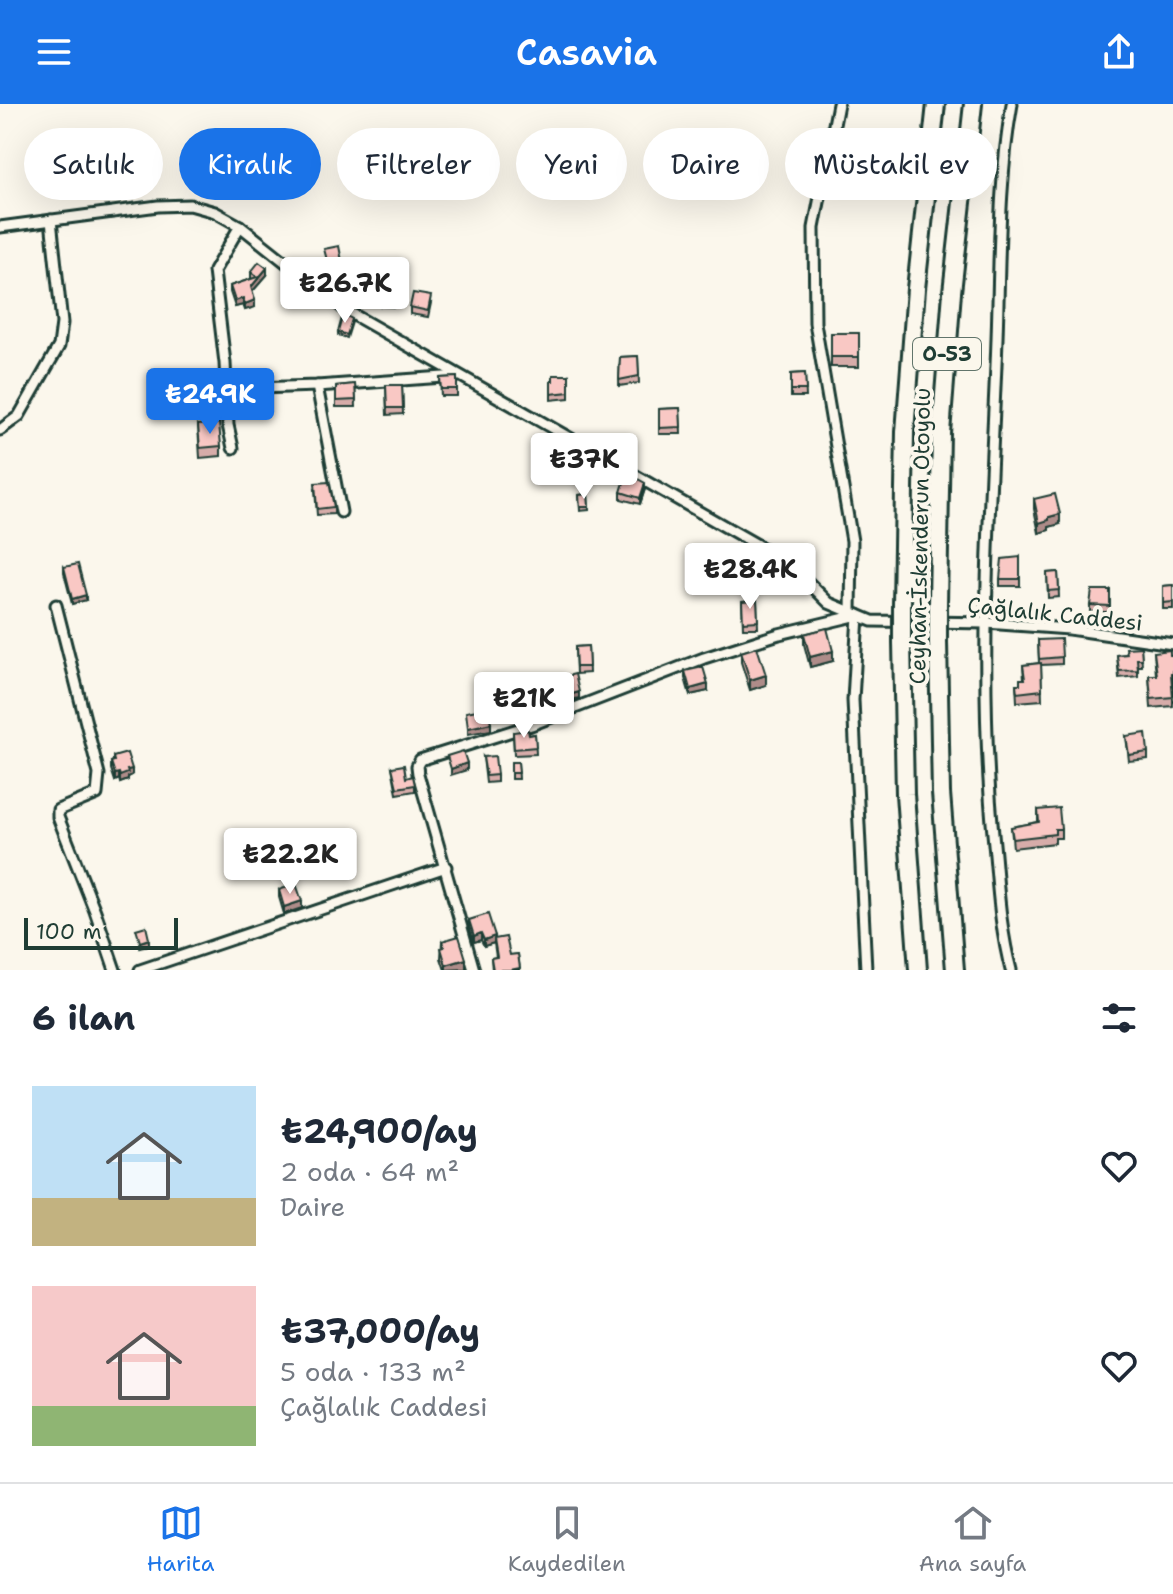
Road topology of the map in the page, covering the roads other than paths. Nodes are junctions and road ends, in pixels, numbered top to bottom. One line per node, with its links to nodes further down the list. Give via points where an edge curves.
1 (838, 104): 15 (street, via 814,228 815,323 852,541)
2 (936, 104): 23 (highway, Ceyhan-İskenderun Otoyolu / O-53, bridge, via 905,432 905,794)
3 (973, 104): 24 (highway, Ceyhan-İskenderun Otoyolu / O-53, bridge, via 941,433 941,793)
4 (1012, 104): 16 (street, via 1001,231)
5 (51, 220): 6 (street, Çağlalık Caddesi, via 190,205); 7 (street, Çağlalık Caddesi); 11 (street, via 62,323 59,346 19,416)
6 (240, 226): 8 (street, Çağlalık Caddesi, via 347,311); 10 (street, via 214,271)
7 (0, 227)
8 (460, 375): 9 (street); 15 (street, Çağlalık Caddesi, via 780,558 829,603)
9 (317, 386): 10 (street); 13 (street)
10 (226, 389): 12 (street)
11 (0, 430)
12 (233, 448)
13 (341, 512)
14 (56, 605): 19 (street, via 99,774 97,794 58,810 58,817)
15 (854, 614): 16 (street, Çağlalık Caddesi, via 872,621); 18 (street, via 704,658 531,725 420,760 418,774); 22 (street)
16 (986, 623): 17 (street, Çağlalık Caddesi); 25 (street, via 987,779)
17 (1173, 644)
18 (446, 867): 20 (street); 21 (street)
19 (115, 970)
20 (140, 970)
21 (474, 970)
22 (866, 970)
23 (918, 970)
24 (955, 970)
25 (1011, 970)

